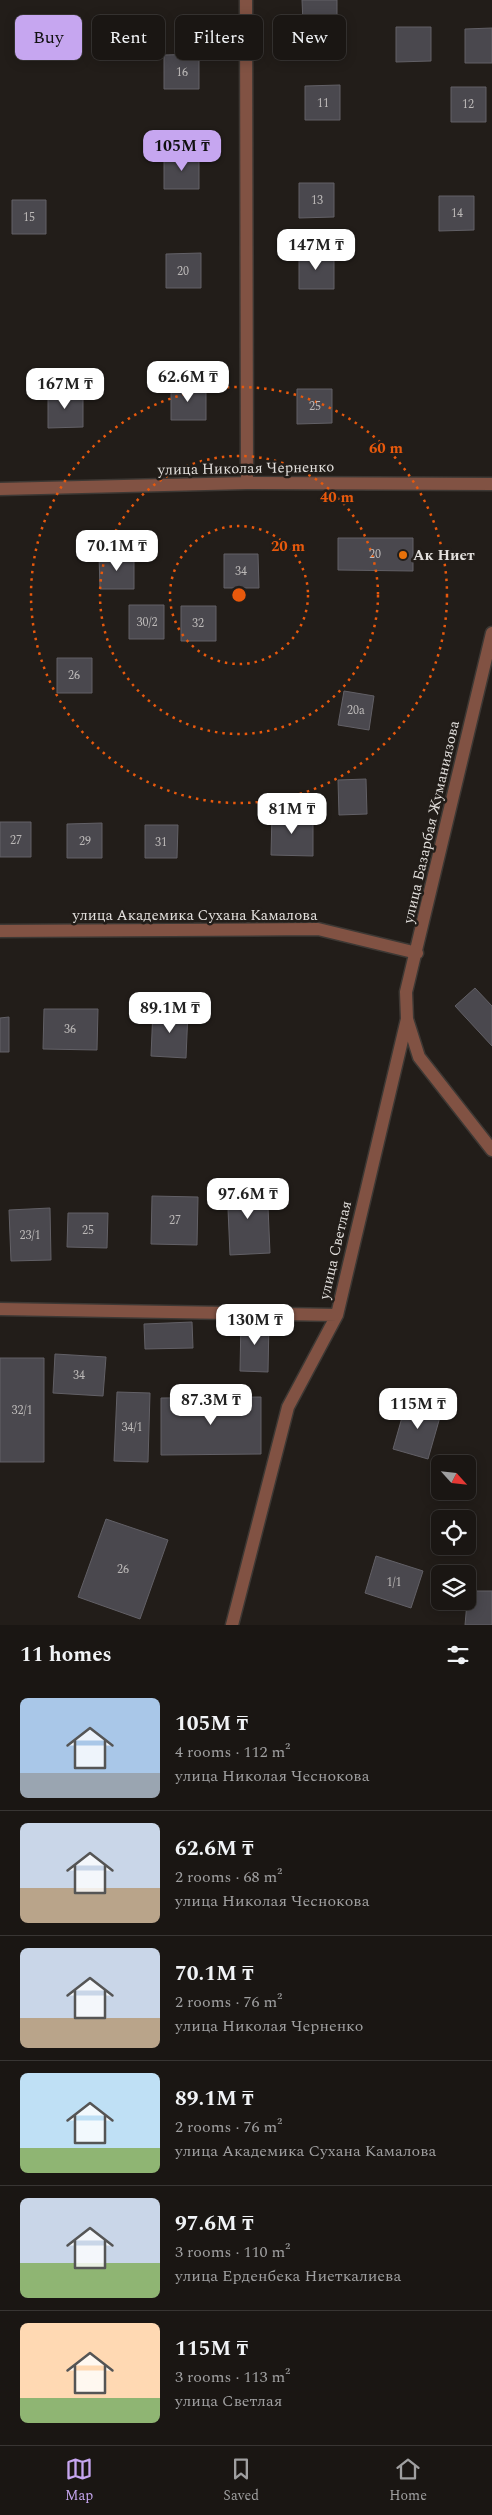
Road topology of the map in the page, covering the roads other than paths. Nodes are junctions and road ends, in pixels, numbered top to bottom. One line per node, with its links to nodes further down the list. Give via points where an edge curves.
1 (246, 0): 2 (street)
2 (247, 483): 3 (street, улица Николая Черненко); 4 (street, улица Николая Черненко)
3 (492, 484)
4 (0, 489)
5 (492, 633): 7 (street, улица Базарбая Жуманиязова)
6 (0, 931): 7 (street, улица Академика Сухана Камалова, via 318,929)
7 (417, 953): 8 (street, улица Базарбая Жуманиязова, via 406,992)
8 (407, 1019): 9 (street, via 419,1057); 11 (street, улица Светлая)
9 (492, 1150)
10 (0, 1309): 11 (street)
11 (337, 1315): 12 (street, улица Светлая, via 288,1406)
12 (232, 1625)

